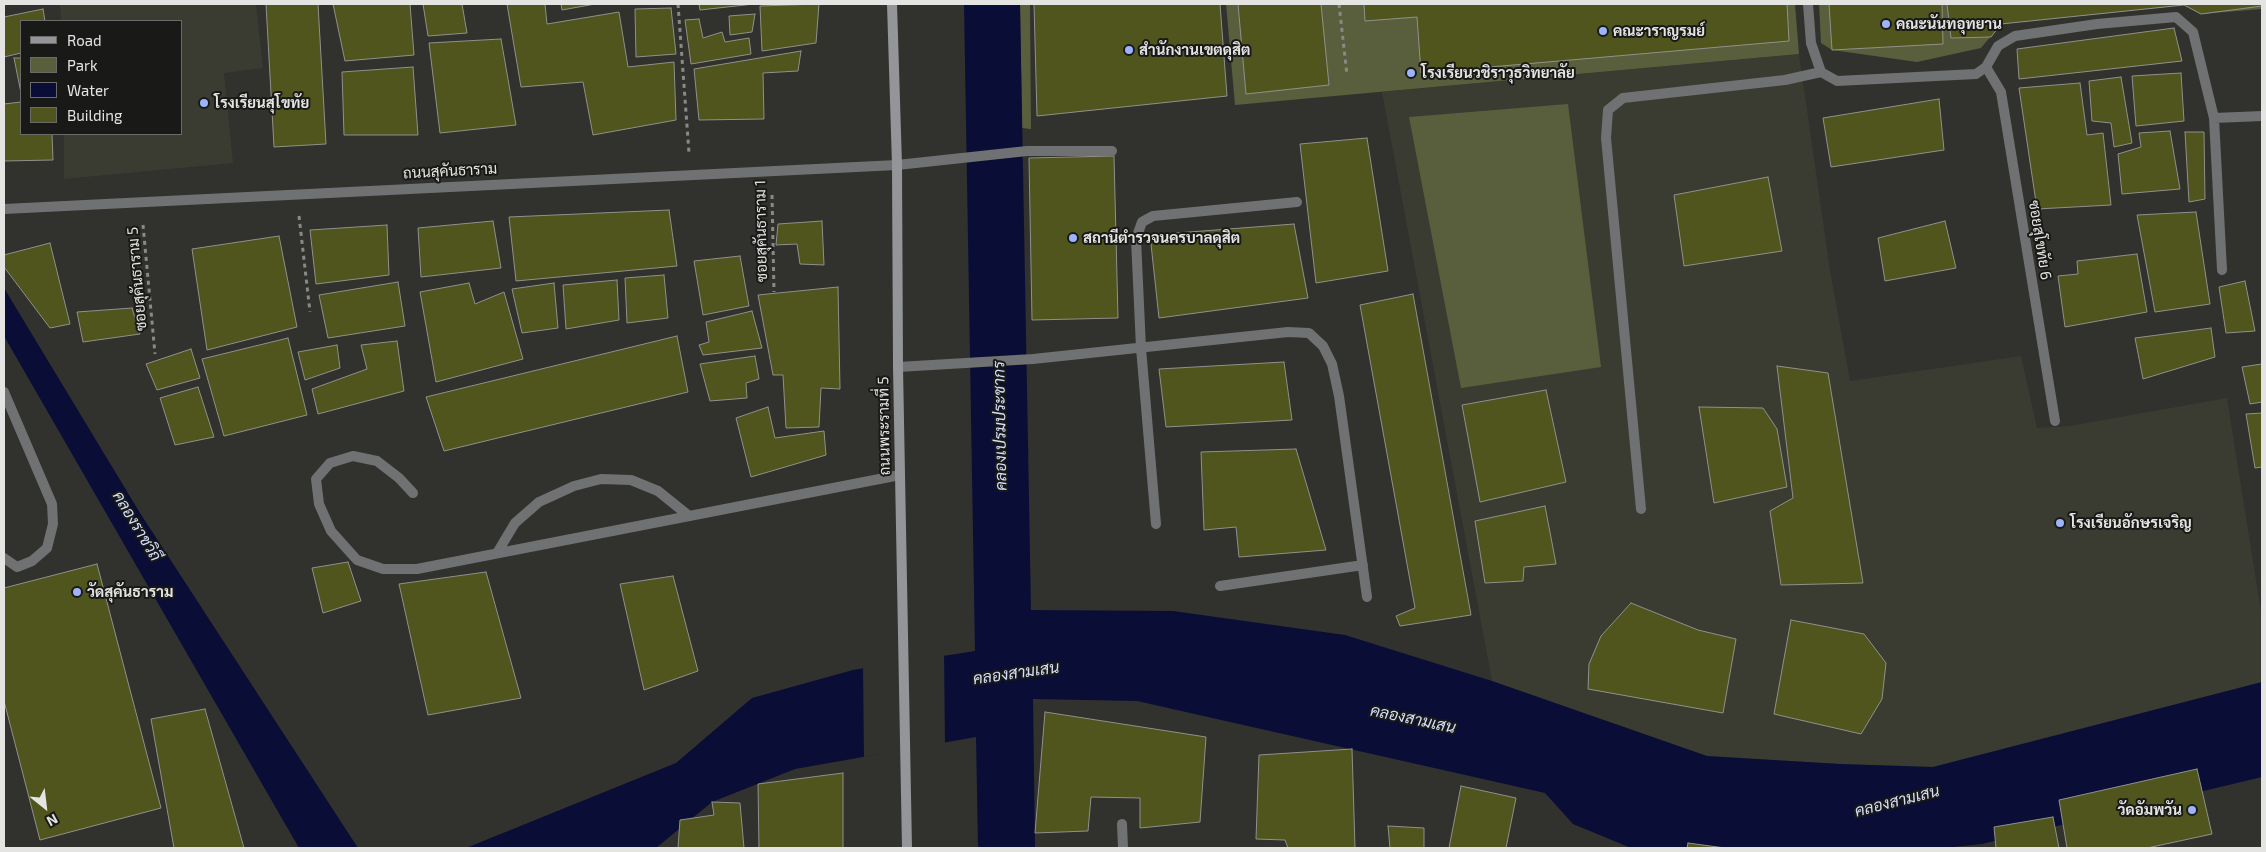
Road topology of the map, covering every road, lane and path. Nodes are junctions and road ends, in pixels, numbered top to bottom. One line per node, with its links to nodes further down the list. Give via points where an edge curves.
1 (678, 4): 13 (path)
2 (892, 4): 11 (main road, ถนนพระรามที่ 5)
3 (1339, 4): 7 (path)
4 (1808, 4): 6 (street, via 1811,43)
5 (1986, 67): 6 (street, via 1976,74 1837,81); 9 (street, via 1998,46 2015,36 2097,24 2176,18 2193,32); 25 (street, ซอยสุโขทัย 6, via 2001,92)
6 (1821, 72): 28 (street, via 1785,80 1624,98 1608,110 1606,138)
7 (1347, 75)
8 (2262, 116): 9 (street)
9 (2214, 118): 18 (street)
10 (1112, 151): 11 (street, ถนนสุคันธาราม, via 1027,151)
11 (898, 165): 12 (street, ถนนสุคันธาราม); 23 (main road, ถนนพระรามที่ 5)
12 (771, 170): 13 (street, ถนนสุคันธาราม); 19 (path, ซอยสุคันธาราม 1)
13 (690, 174): 14 (street, ถนนสุคันธาราม)
14 (296, 194): 15 (street, ถนนสุคันธาราม); 20 (path)
15 (141, 202): 17 (street, ถนนสุคันธาราม); 22 (path, ซอยสุคันธาราม 5)
16 (1297, 202): 21 (street, via 1153,216 1142,222 1136,238)
17 (4, 209)
18 (2222, 270)
19 (774, 292)
20 (310, 312)
21 (1141, 348): 23 (street, via 1033,359); 30 (street); 33 (street, via 1288,332 1309,333 1322,346 1332,364)
22 (155, 354)
23 (898, 367): 26 (main road, ถนนพระรามที่ 5)
24 (4, 392): 32 (street, via 52,504 53,524 47,548 32,561 17,567)
25 (2054, 422)
26 (900, 474): 29 (street); 37 (main road, ถนนพระรามที่ 5)
27 (413, 493): 31 (street, via 377,461 353,456 330,463 316,479 319,504 331,531 357,560 382,569 417,569)
28 (1641, 509)
29 (689, 516): 31 (street); 31 (street, via 658,491 631,480 601,479 574,486 539,502 515,523)
30 (1156, 524)
31 (497, 553)
32 (4, 558)
33 (1363, 565): 34 (street); 35 (street)
34 (1220, 586)
35 (1367, 597)
36 (1122, 824): 38 (street)
37 (907, 848)
38 (1123, 848)

